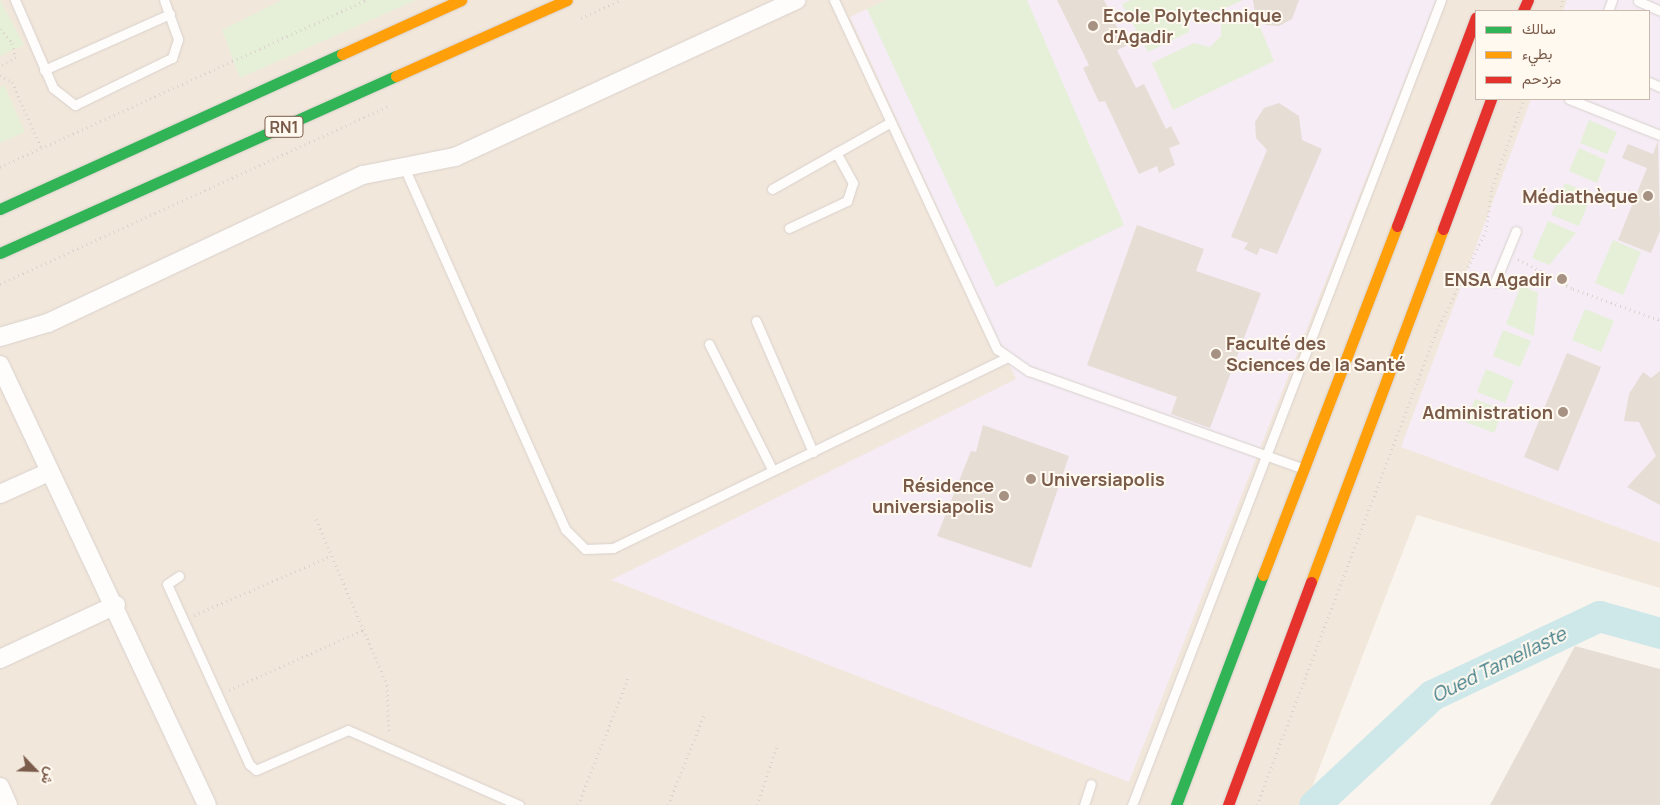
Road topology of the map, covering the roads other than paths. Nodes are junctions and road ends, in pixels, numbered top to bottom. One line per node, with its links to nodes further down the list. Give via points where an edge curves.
1 (15, 0): 12 (lane)
2 (164, 0): 10 (lane)
3 (461, 0): 20 (main road, RN1)
4 (567, 0): 23 (main road, RN1)
5 (797, 0): 18 (street, via 455,157)
6 (834, 0): 15 (lane)
7 (1441, 0): 31 (lane)
8 (1638, 1): 9 (lane)
9 (1660, 11)
10 (170, 14): 12 (lane); 12 (lane, via 178,39 172,58 75,105 61,98)
11 (1475, 19): 33 (main road)
12 (44, 70)
13 (1491, 100): 47 (main road)
14 (1572, 100): 16 (lane)
15 (889, 124): 17 (lane); 28 (lane, via 982,327)
16 (1660, 135)
17 (836, 152): 19 (lane); 21 (lane, via 853,183 847,201)
18 (404, 167): 26 (street, via 363,175 48,323); 32 (lane, via 561,520 577,544 594,551 613,548)
19 (772, 189)
20 (0, 208)
21 (790, 228)
22 (1516, 231): 24 (lane)
23 (0, 253)
24 (1495, 282)
25 (756, 321): 30 (lane)
26 (0, 337)
27 (709, 344): 32 (lane)
28 (1006, 358): 30 (lane); 31 (lane, via 1029,371)
29 (0, 365): 34 (street)
30 (813, 452): 32 (lane)
31 (1266, 456): 33 (lane); 45 (lane)
32 (772, 469)
33 (1303, 469): 46 (main road)
34 (49, 472): 35 (street); 37 (street)
35 (0, 494)
36 (179, 576): 43 (lane, via 167,584 248,764 256,770 348,730)
37 (116, 605): 38 (street); 42 (street)
38 (0, 659)
39 (1091, 784): 44 (lane)
40 (0, 787): 41 (street)
41 (8, 805)
42 (207, 805)
43 (519, 805)
44 (1084, 805)
45 (1132, 805)
46 (1176, 805)
47 (1228, 805)

